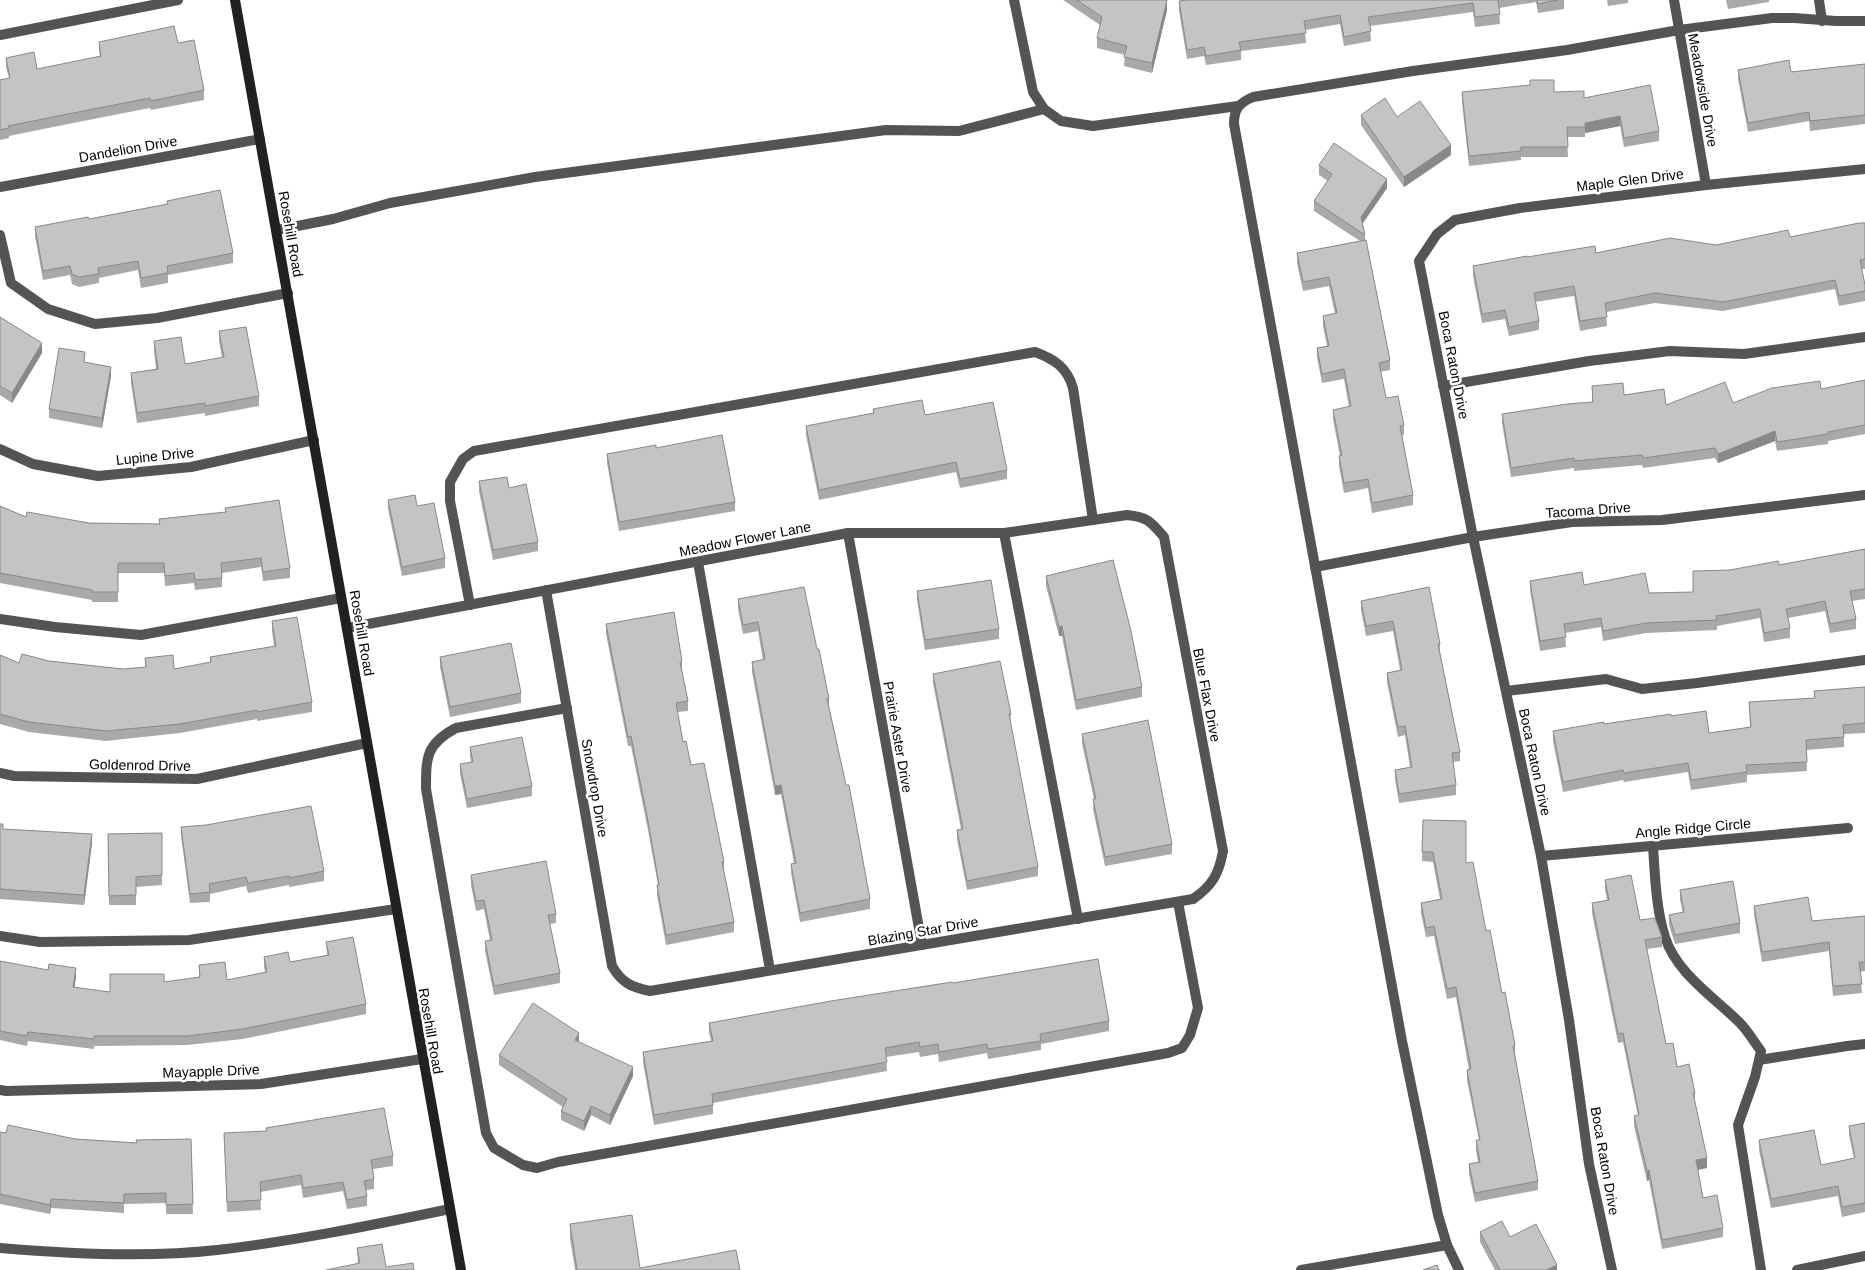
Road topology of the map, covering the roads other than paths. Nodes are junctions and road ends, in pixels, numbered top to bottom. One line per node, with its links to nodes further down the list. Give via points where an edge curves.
1 (178, 0): 9 (street)
2 (235, 0): 12 (street, Rosehill Road)
3 (1014, 0): 11 (street, via 1034,92)
4 (1674, 0): 8 (street, Meadowside Drive)
5 (1820, 0): 6 (street)
6 (1822, 21): 7 (street); 8 (street, via 1782,17)
7 (1865, 21)
8 (1679, 30): 10 (street, via 1253,97); 14 (street, Meadowside Drive)
9 (0, 35)
10 (1238, 106): 11 (street, via 1093,126 1061,121); 31 (street, via 1234,124)
11 (1044, 110): 16 (street, via 959,132 886,130 535,177 390,203)
12 (260, 139): 15 (street, Dandelion Drive); 16 (street, Rosehill Road)
13 (1865, 169): 14 (street, Maple Glen Drive)
14 (1706, 185): 18 (street, Maple Glen Drive, via 1520,208 1455,220 1437,234)
15 (0, 187)
16 (276, 230): 19 (street, Rosehill Road)
17 (0, 235): 19 (street, via 11,283 48,308 95,324 157,318)
18 (1420, 261): 21 (street, Boca Raton Drive)
19 (288, 293): 22 (street, Rosehill Road)
20 (1865, 338): 21 (street, via 1744,354 1670,350)
21 (1444, 386): 29 (street, Boca Raton Drive)
22 (314, 440): 23 (street, Lupine Drive, via 191,467 98,476 33,464); 33 (street, Rosehill Road)
23 (0, 449)
24 (1865, 495): 29 (street, Tacoma Drive, via 1662,520 1572,522)
25 (1093, 520): 26 (street, Meadow Flower Lane, via 1127,515); 28 (street, Meadow Flower Lane); 34 (street, via 1070,376 1060,365 1035,352 474,452 463,460 450,482 450,501)
26 (1151, 521): 45 (street, Blue Flax Drive, via 1164,537 1223,851)
27 (848, 533): 28 (street, Meadow Flower Lane); 30 (street, Meadow Flower Lane); 50 (street, Prairie Aster Drive)
28 (1004, 533): 48 (street)
29 (1473, 537): 31 (street, Tacoma Drive); 38 (street, Boca Raton Drive)
30 (698, 562): 32 (street, Meadow Flower Lane); 51 (street)
31 (1315, 566): 58 (street, via 1402,1041)
32 (546, 590): 34 (street, Meadow Flower Lane); 39 (street, Snowdrop Drive)
33 (342, 598): 35 (street, via 141,635); 36 (street, Rosehill Road)
34 (470, 605): 36 (street, Meadow Flower Lane)
35 (0, 619)
36 (347, 628): 40 (street, Rosehill Road)
37 (1865, 660): 38 (street, via 1642,689 1606,679)
38 (1506, 691): 44 (street, Boca Raton Drive)
39 (567, 708): 46 (street, via 456,728 442,736 431,749 426,766 426,789 486,1133 494,1148 523,1165 537,1168 1182,1048 1190,1035 1198,1008); 52 (street, Snowdrop Drive, via 612,966 618,978)
40 (367, 743): 41 (street, Goldenrod Drive, via 197,779 14,776); 47 (street, Rosehill Road)
41 (0, 773)
42 (1848, 828): 43 (street, Angle Ridge Circle)
43 (1653, 846): 44 (street, Angle Ridge Circle); 55 (street, via 1665,939 1679,964 1698,986 1741,1024 1761,1051)
44 (1541, 856): 64 (street, Boca Raton Drive, via 1589,1164)
45 (1215, 877): 46 (street, Blazing Star Drive, via 1206,890 1193,899)
46 (1178, 902): 48 (street, Blazing Star Drive)
47 (396, 909): 49 (street, via 189,940 40,942); 54 (street, Rosehill Road)
48 (1078, 919): 50 (street, Blazing Star Drive)
49 (0, 936)
50 (922, 945): 51 (street, Blazing Star Drive)
51 (770, 970): 52 (street, Blazing Star Drive, via 650,990)
52 (628, 984)
53 (1865, 1044): 55 (street)
54 (422, 1059): 56 (street, Mayapple Drive, via 261,1084); 57 (street, Rosehill Road)
55 (1759, 1060): 65 (street, via 1738,1125)
56 (0, 1090)
57 (450, 1209): 59 (street, via 216,1250 64,1254); 61 (street, Rosehill Road)
58 (1447, 1245): 62 (street); 63 (street)
59 (0, 1248)
60 (1865, 1256): 66 (street)
61 (461, 1270)
62 (1301, 1270)
63 (1459, 1270)
64 (1612, 1270)
65 (1761, 1270)
66 (1797, 1270)

